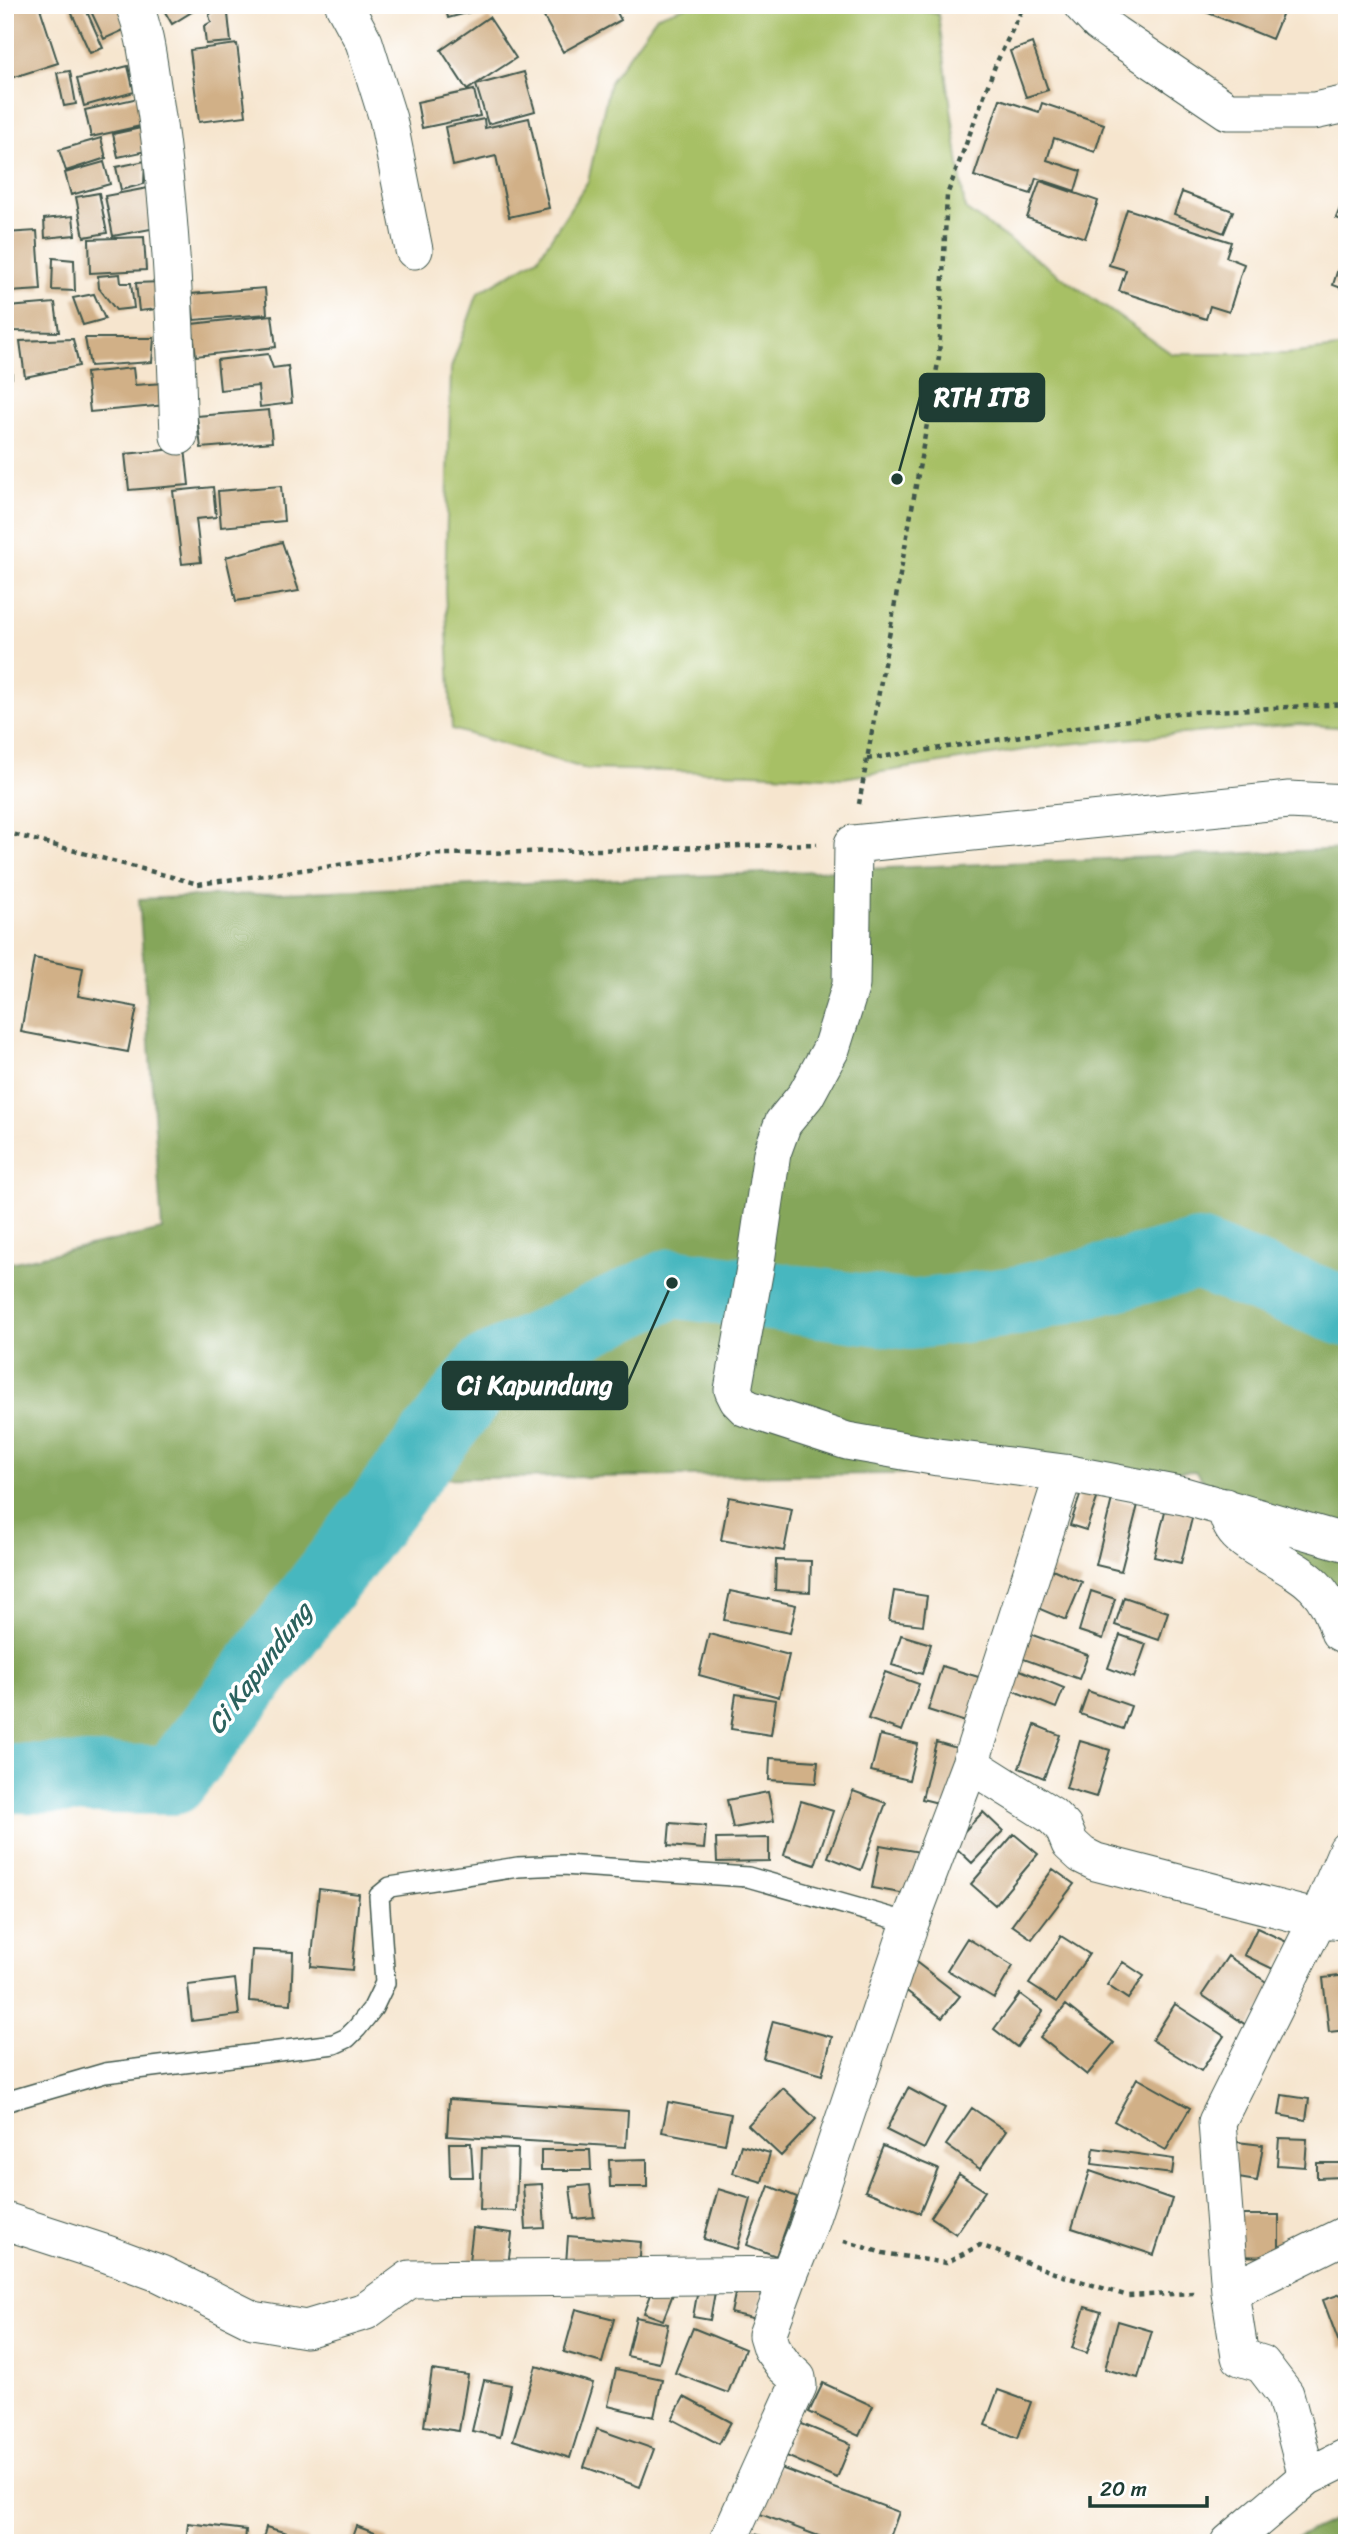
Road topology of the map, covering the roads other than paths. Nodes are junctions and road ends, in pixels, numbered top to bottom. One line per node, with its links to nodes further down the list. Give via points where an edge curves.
1 (134, 5): 6 (street, via 142,24 169,217)
2 (344, 5): 5 (street, via 364,42 388,119)
3 (1082, 5): 4 (street, via 1099,23 1228,111 1314,111)
4 (1347, 104)
5 (414, 250)
6 (179, 436)
7 (1347, 803): 8 (street, via 1289,800 853,844 851,985 831,1049 806,1096 783,1123 772,1153 733,1390 746,1408 847,1441)
8 (1064, 1473): 9 (street); 12 (street)
9 (1225, 1507): 10 (street); 11 (street, via 1233,1528 1252,1545 1305,1576 1318,1589 1333,1611 1339,1632)
10 (1347, 1543)
11 (1347, 1636)
12 (970, 1765): 14 (street, via 1059,1821 1070,1844 1096,1862); 15 (street)
13 (1347, 1850): 14 (street)
14 (1332, 1920): 20 (street, via 1217,2122)
15 (910, 1923): 16 (lane, via 748,1877 563,1865 518,1867 390,1887 380,1896 385,1983 373,2008 347,2038 105,2073); 19 (street)
16 (5, 2102)
17 (5, 2221): 19 (street, via 161,2274 253,2320 306,2329 366,2311 410,2279)
18 (1347, 2234): 20 (street)
19 (789, 2275): 23 (street, via 767,2335 798,2386)
20 (1230, 2291): 22 (street, via 1240,2357 1262,2364 1285,2394)
21 (1347, 2457): 22 (street)
22 (1307, 2477): 24 (street)
23 (727, 2543)
24 (1229, 2543)

